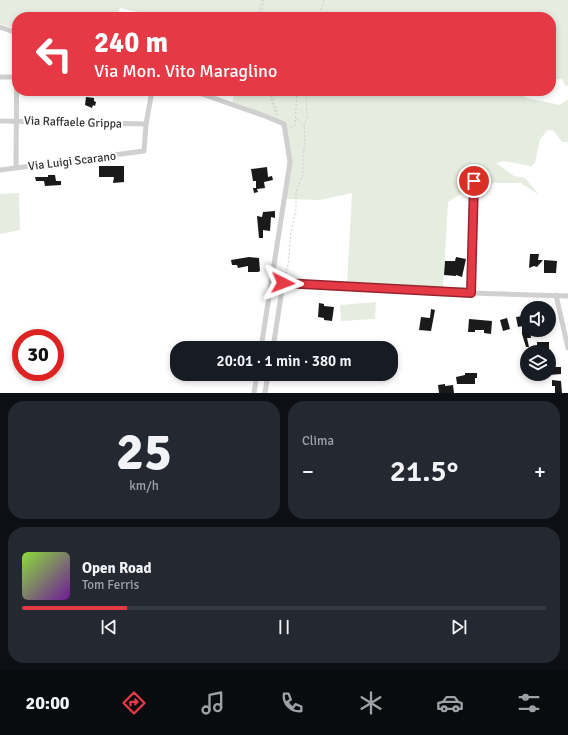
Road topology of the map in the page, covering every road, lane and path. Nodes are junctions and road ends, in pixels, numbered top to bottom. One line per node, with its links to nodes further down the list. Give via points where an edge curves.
1 (263, 0): 3 (path)
2 (324, 0): 4 (path)
3 (261, 12)
4 (320, 12)
5 (0, 27): 6 (street)
6 (12, 31)
7 (0, 77): 8 (street)
8 (12, 77)
9 (17, 96): 17 (street)
10 (151, 96): 19 (street)
11 (207, 96): 18 (street)
12 (271, 96): 18 (path, via 278,114)
13 (297, 96): 15 (path)
14 (306, 96): 20 (path, via 307,116)
15 (295, 117): 20 (path); 21 (path, via 295,125)
16 (0, 121): 17 (street, Via Raffaele Grippa)
17 (17, 121): 19 (street, Via Raffaele Grippa); 22 (street)
18 (278, 122): 21 (street, via 284,124)
19 (146, 124): 22 (street, Via Luigi Scarano, via 144,151)
20 (304, 126): 26 (path, via 303,174 296,192 296,209)
21 (285, 131): 25 (street, via 290,162)
22 (16, 168): 23 (street, Via Luigi Scarano)
23 (0, 170)
24 (474, 181): 27 (street)
25 (270, 281): 26 (street); 30 (street)
26 (283, 283): 27 (street); 31 (street)
27 (471, 293): 28 (street)
28 (556, 296): 29 (street); 32 (street)
29 (568, 296)
30 (262, 341)
31 (274, 341)
32 (568, 348)
33 (256, 381): 35 (street)
34 (267, 381): 36 (street)
35 (254, 393)
36 (265, 393)

